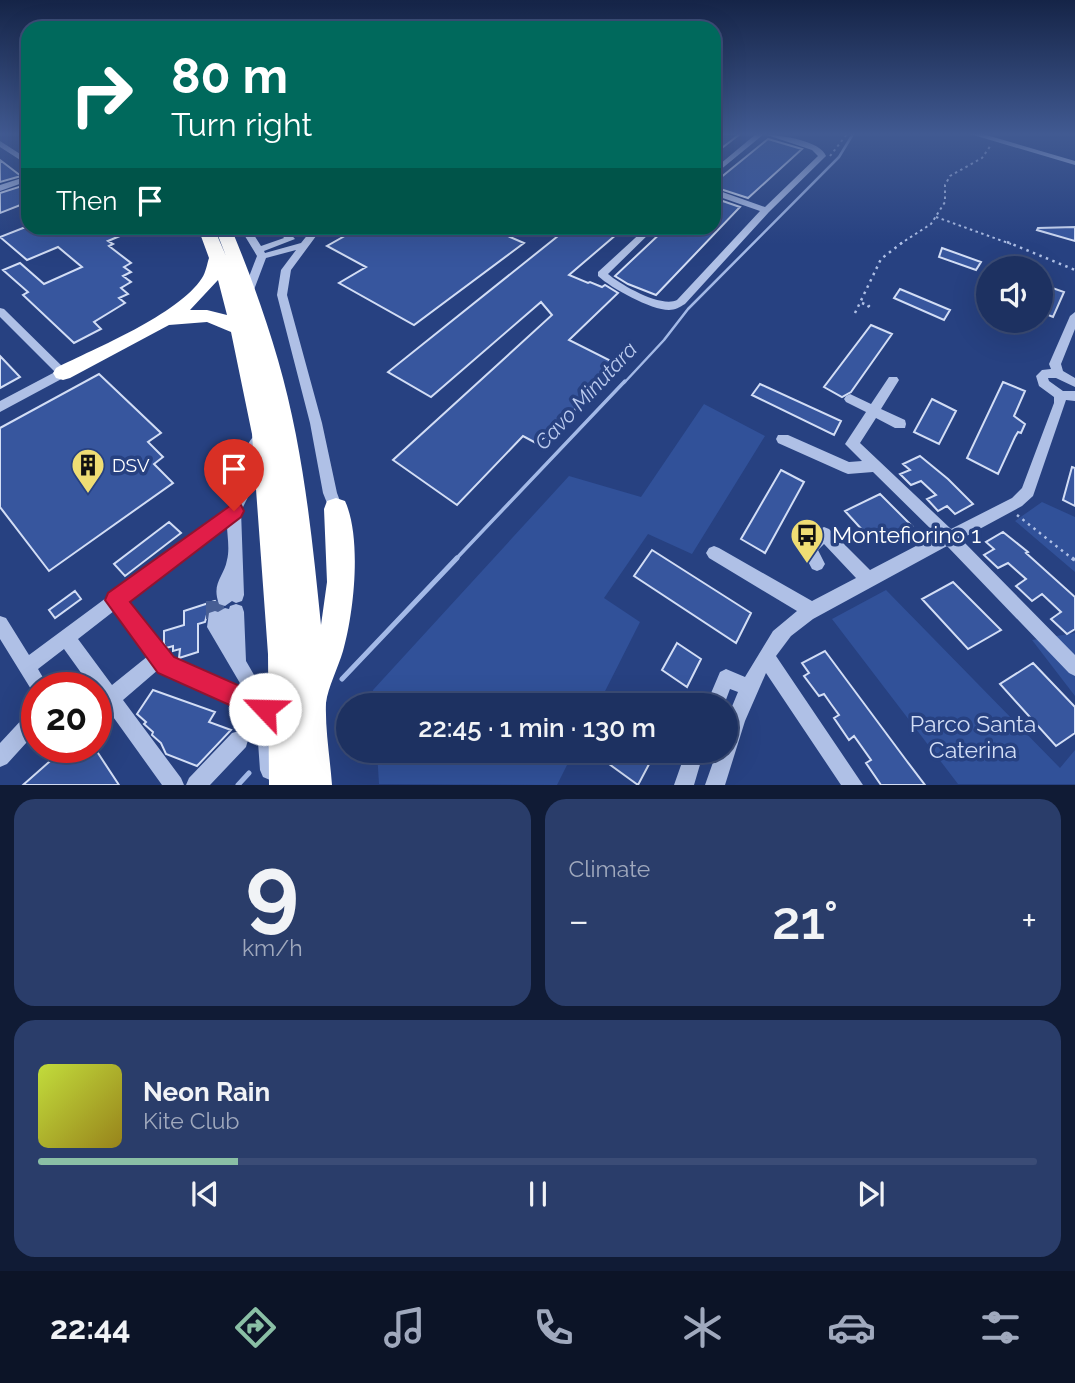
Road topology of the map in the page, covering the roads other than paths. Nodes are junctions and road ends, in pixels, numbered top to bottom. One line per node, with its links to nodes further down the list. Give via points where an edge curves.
1 (805, 171): 5 (street)
2 (21, 180): 3 (street)
3 (0, 188)
4 (721, 194): 5 (street)
5 (766, 210): 13 (street, via 674,306 650,300 602,274)
6 (209, 235): 17 (highway)
7 (226, 235): 18 (highway)
8 (249, 235): 16 (street)
9 (277, 235): 14 (street)
10 (287, 235): 14 (street, via 290,239)
11 (312, 235): 15 (street)
12 (319, 235): 15 (street)
13 (644, 235)
14 (283, 241): 16 (street)
15 (307, 242): 16 (street); 35 (street, via 286,270 282,295)
16 (260, 253): 18 (street)
17 (218, 257): 21 (highway, via 202,289); 22 (highway)
18 (247, 295): 58 (highway, via 267,356 281,426 304,597)
19 (0, 311): 23 (street)
20 (1075, 316): 24 (street, via 1055,364)
21 (157, 322): 22 (highway, via 207,314); 23 (highway)
22 (241, 330): 32 (highway)
23 (63, 373): 29 (street)
24 (1058, 374): 26 (street); 27 (street, via 1046,373 1042,379 1048,388)
25 (892, 380): 30 (street)
26 (1075, 383)
27 (1068, 395): 37 (street, via 1060,403 1028,492)
28 (850, 399): 30 (street)
29 (0, 407)
30 (873, 411): 31 (street); 34 (street, via 852,443)
31 (900, 424)
32 (263, 434): 36 (street, via 252,450 249,481); 69 (highway, via 283,654)
33 (783, 439): 34 (street, via 848,468)
34 (876, 466): 37 (street)
35 (337, 509): 58 (highway, via 341,592 331,649)
36 (234, 511): 39 (street); 42 (street)
37 (949, 537): 41 (street); 51 (street)
38 (713, 553): 44 (street)
39 (235, 562): 43 (street); 43 (street, via 225,581)
40 (817, 564): 41 (street, via 809,548 824,534)
41 (868, 579): 44 (street)
42 (116, 600): 46 (street); 47 (street)
43 (225, 607): 49 (street); 49 (street, via 225,643)
44 (813, 611): 48 (street, via 780,636)
45 (0, 624): 50 (street)
46 (66, 637): 50 (street); 53 (street)
47 (160, 657): 56 (street); 59 (street, via 166,665)
48 (766, 657): 54 (street); 73 (street)
49 (237, 663): 59 (street)
50 (28, 666): 52 (street)
51 (1075, 667)
52 (31, 672)
53 (92, 672)
54 (751, 689): 55 (street, via 726,678); 60 (street)
55 (720, 693)
56 (112, 697)
57 (112, 699): 66 (street)
58 (311, 701): 70 (highway)
59 (265, 709): 68 (street)
60 (738, 716)
61 (21, 734): 63 (street)
62 (239, 740): 67 (street)
63 (0, 757)
64 (691, 763): 71 (street)
65 (722, 763): 72 (street)
66 (174, 785)
67 (196, 785)
68 (271, 785)
69 (286, 785)
70 (315, 785)
71 (684, 785)
72 (715, 785)
73 (853, 785)

